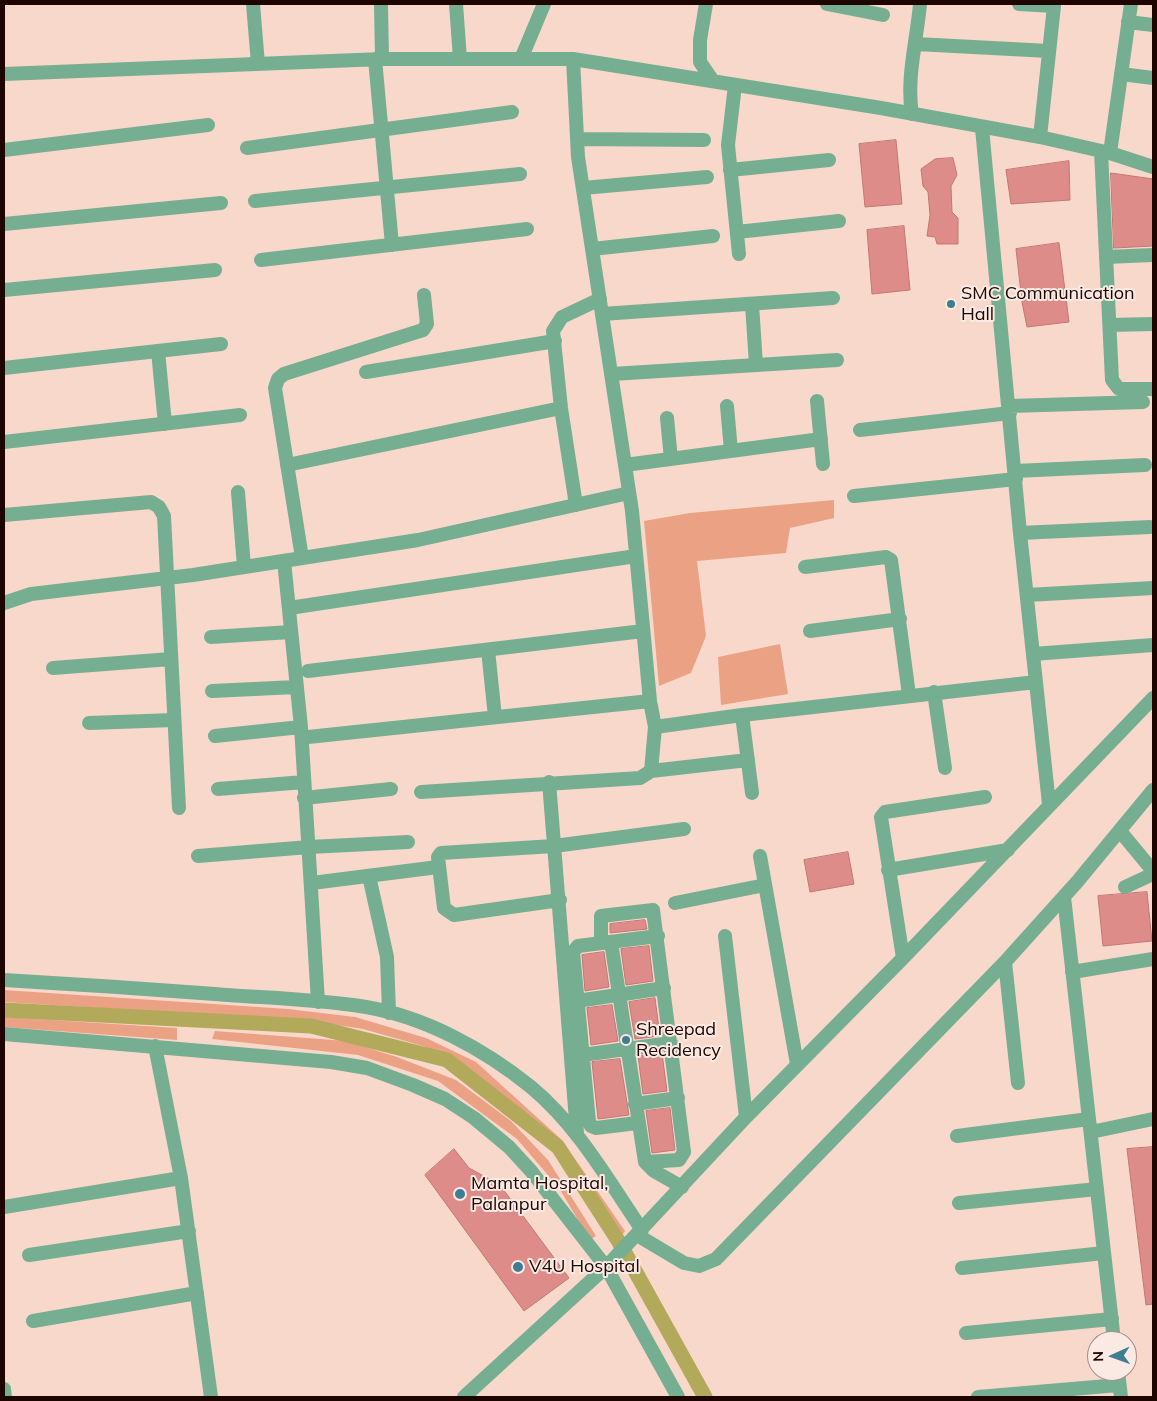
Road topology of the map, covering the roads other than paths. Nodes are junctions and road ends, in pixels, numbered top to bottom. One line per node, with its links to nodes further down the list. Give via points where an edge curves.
1 (253, 4): 19 (street)
2 (381, 4): 15 (street)
3 (456, 4): 16 (street)
4 (544, 4): 17 (street)
5 (706, 4): 23 (street, via 700,62)
6 (827, 4): 10 (street)
7 (920, 4): 13 (street)
8 (1019, 4): 14 (street, via 1054,6)
9 (1131, 4): 11 (street)
10 (883, 15)
11 (1128, 22): 12 (street); 21 (street)
12 (1153, 25)
13 (916, 44): 14 (street); 26 (street, via 909,100)
14 (1049, 51): 30 (street)
15 (378, 59): 16 (street); 19 (street); 29 (street)
16 (460, 59): 17 (street)
17 (521, 59): 18 (street)
18 (573, 59): 23 (street); 31 (street)
19 (258, 64): 20 (street)
20 (4, 74)
21 (1121, 74): 22 (street); 35 (street)
22 (1153, 78)
23 (713, 81): 24 (street)
24 (735, 85): 26 (street); 38 (street, via 728,139)
25 (512, 112): 29 (street)
26 (912, 114): 28 (street)
27 (208, 125): 34 (street)
28 (982, 128): 30 (street); 78 (street)
29 (381, 130): 33 (street); 41 (street)
30 (1040, 137): 35 (street)
31 (577, 139): 32 (street); 42 (street)
32 (704, 140)
33 (247, 148)
34 (4, 150)
35 (1105, 152): 37 (street); 54 (street)
36 (829, 160): 38 (street)
37 (1153, 167)
38 (730, 170): 48 (street)
39 (520, 174): 41 (street)
40 (707, 176): 42 (street)
41 (386, 188): 43 (street); 50 (street)
42 (583, 188): 51 (street)
43 (255, 201)
44 (221, 202): 46 (street)
45 (839, 221): 48 (street)
46 (4, 224)
47 (527, 229): 50 (street)
48 (737, 232): 52 (street)
49 (713, 236): 51 (street)
50 (392, 245): 55 (street)
51 (592, 249): 60 (street)
52 (739, 254)
53 (1153, 255): 54 (street)
54 (1106, 257): 64 (street)
55 (261, 260)
56 (215, 270): 57 (street)
57 (4, 290)
58 (424, 295): 88 (street, via 427,324 419,332 284,374 278,379 275,388)
59 (833, 298): 61 (street)
60 (600, 300): 62 (street); 65 (street, via 562,317 553,330)
61 (752, 304): 62 (street); 69 (street)
62 (602, 314): 72 (street)
63 (1153, 324): 64 (street)
64 (1110, 325): 73 (street, via 1112,380 1115,385 1125,390)
65 (554, 341): 71 (street); 77 (street)
66 (221, 344): 67 (street)
67 (158, 351): 70 (street); 81 (street)
68 (837, 360): 69 (street)
69 (756, 365): 72 (street)
70 (4, 368)
71 (366, 372)
72 (612, 374): 89 (street)
73 (1153, 389)
74 (817, 400): 83 (street)
75 (1143, 402): 78 (street)
76 (727, 406): 85 (street)
77 (561, 408): 88 (street); 95 (street)
78 (1009, 410): 82 (street); 91 (street)
79 (240, 415): 81 (street)
80 (667, 418): 86 (street)
81 (165, 424): 84 (street)
82 (860, 430)
83 (821, 439): 85 (street); 87 (street)
84 (4, 442)
85 (731, 451): 86 (street)
86 (671, 459): 89 (street)
87 (823, 464)
88 (287, 465): 100 (street)
89 (625, 465): 93 (street)
90 (1145, 465): 91 (street)
91 (1015, 475): 94 (street); 98 (street)
92 (238, 492): 103 (street)
93 (629, 494): 95 (street); 99 (street)
94 (854, 496)
95 (576, 505): 100 (street, via 418,540)
96 (4, 515): 104 (street, via 151,502 164,516)
97 (1150, 527): 98 (street)
98 (1020, 533): 106 (street)
99 (636, 556): 108 (street); 110 (street)
100 (302, 558): 101 (street)
101 (284, 561): 103 (street); 108 (street)
102 (805, 567): 109 (street, via 886,557 891,560)
103 (244, 568): 104 (street)
104 (167, 579): 107 (street, via 68,588 31,594); 117 (street)
105 (1153, 588): 106 (street)
106 (1028, 595): 116 (street)
107 (4, 603)
108 (289, 608): 112 (street)
109 (900, 620): 111 (street); 124 (street)
110 (643, 631): 115 (street); 126 (street)
111 (810, 631)
112 (291, 632): 113 (street); 121 (street)
113 (211, 637)
114 (1153, 645): 116 (street)
115 (488, 650): 119 (street); 128 (street)
116 (1033, 654): 120 (street)
117 (171, 659): 118 (street); 129 (street)
118 (53, 668)
119 (308, 671)
120 (1036, 682): 123 (street); 146 (street)
121 (296, 687): 122 (street); 132 (street)
122 (212, 691)
123 (934, 692): 124 (street); 135 (street)
124 (909, 695): 127 (street)
125 (1153, 698): 146 (street)
126 (650, 701): 128 (street); 131 (street)
127 (742, 715): 131 (street); 134 (street)
128 (495, 717): 132 (street)
129 (174, 720): 130 (street); 147 (street)
130 (89, 723)
131 (655, 727): 136 (street)
132 (304, 732): 133 (street); 137 (street)
133 (215, 736)
134 (748, 760): 136 (street); 143 (street)
135 (945, 768)
136 (651, 770): 138 (street, via 640,778)
137 (304, 782): 139 (street); 145 (street)
138 (549, 782): 142 (street); 151 (street)
139 (218, 789)
140 (391, 789): 145 (street)
141 (1153, 790): 149 (street)
142 (421, 792)
143 (752, 792)
144 (985, 797): 157 (street, via 882,814 880,821)
145 (304, 798): 152 (street)
146 (1049, 804): 153 (street)
147 (179, 808)
148 (684, 829): 151 (street)
149 (1120, 831): 158 (street); 163 (street)
150 (408, 842): 152 (street)
151 (554, 846): 156 (street, via 441,852); 164 (street)
152 (309, 847): 154 (street); 160 (street)
153 (1008, 850): 157 (street); 169 (street)
154 (198, 856)
155 (760, 856): 161 (street)
156 (438, 867): 159 (street); 164 (street, via 444,908 454,916)
157 (888, 870): 169 (street)
158 (1153, 872): 162 (street)
159 (370, 876): 160 (street); 178 (street, via 387,957)
160 (312, 883): 177 (street)
161 (765, 885): 165 (street); 184 (street)
162 (1125, 888)
163 (1064, 896): 171 (street); 172 (street)
164 (560, 900): 192 (street)
165 (675, 903)
166 (658, 936): 168 (street); 168 (street, via 653,910 606,914 600,920); 174 (street)
167 (725, 936): 188 (street)
168 (606, 943): 175 (street); 176 (street, via 578,946 573,952)
169 (903, 958): 184 (street)
170 (1153, 960): 172 (street)
171 (1006, 962): 185 (street); 201 (street, via 716,1260 699,1266 684,1262)
172 (1072, 972): 191 (street)
173 (4, 980): 177 (street)
174 (664, 988): 175 (street); 180 (street)
175 (619, 994): 176 (street); 182 (street)
176 (577, 1001): 183 (street)
177 (318, 1002): 178 (street)
178 (390, 1013): 192 (street, via 439,1030 475,1048 532,1087)
179 (4, 1034): 181 (street)
180 (671, 1043): 182 (street); 186 (street)
181 (155, 1046): 195 (street); 204 (street, via 367,1068 445,1099 509,1147)
182 (627, 1048): 183 (street); 187 (street)
183 (582, 1055): 190 (street, via 591,1126)
184 (797, 1064): 188 (street)
185 (1018, 1083)
186 (678, 1098): 187 (street); 194 (street, via 684,1155 679,1160)
187 (635, 1104): 190 (street)
188 (746, 1117): 196 (street)
189 (1153, 1119): 191 (street)
190 (638, 1123): 194 (street)
191 (1090, 1126): 193 (street); 197 (street)
192 (577, 1132): 201 (street)
193 (957, 1136)
194 (645, 1162): 196 (street)
195 (181, 1178): 199 (street); 200 (street)
196 (682, 1187): 201 (street)
197 (1097, 1189): 198 (street); 202 (street)
198 (959, 1203)
199 (4, 1207)
200 (188, 1231): 203 (street); 206 (street)
201 (639, 1232): 204 (street)
202 (1104, 1253): 205 (street); 207 (street)
203 (29, 1255)
204 (609, 1263): 215 (street); 216 (street)
205 (962, 1268)
206 (197, 1293): 208 (street); 214 (street)
207 (1112, 1319): 209 (street); 210 (street)
208 (33, 1321)
209 (1113, 1331)
210 (966, 1333)
211 (4, 1389): 213 (street)
212 (1120, 1391): 217 (street)
213 (5, 1397)
214 (212, 1397)
215 (464, 1397)
216 (678, 1397)
217 (978, 1397)

